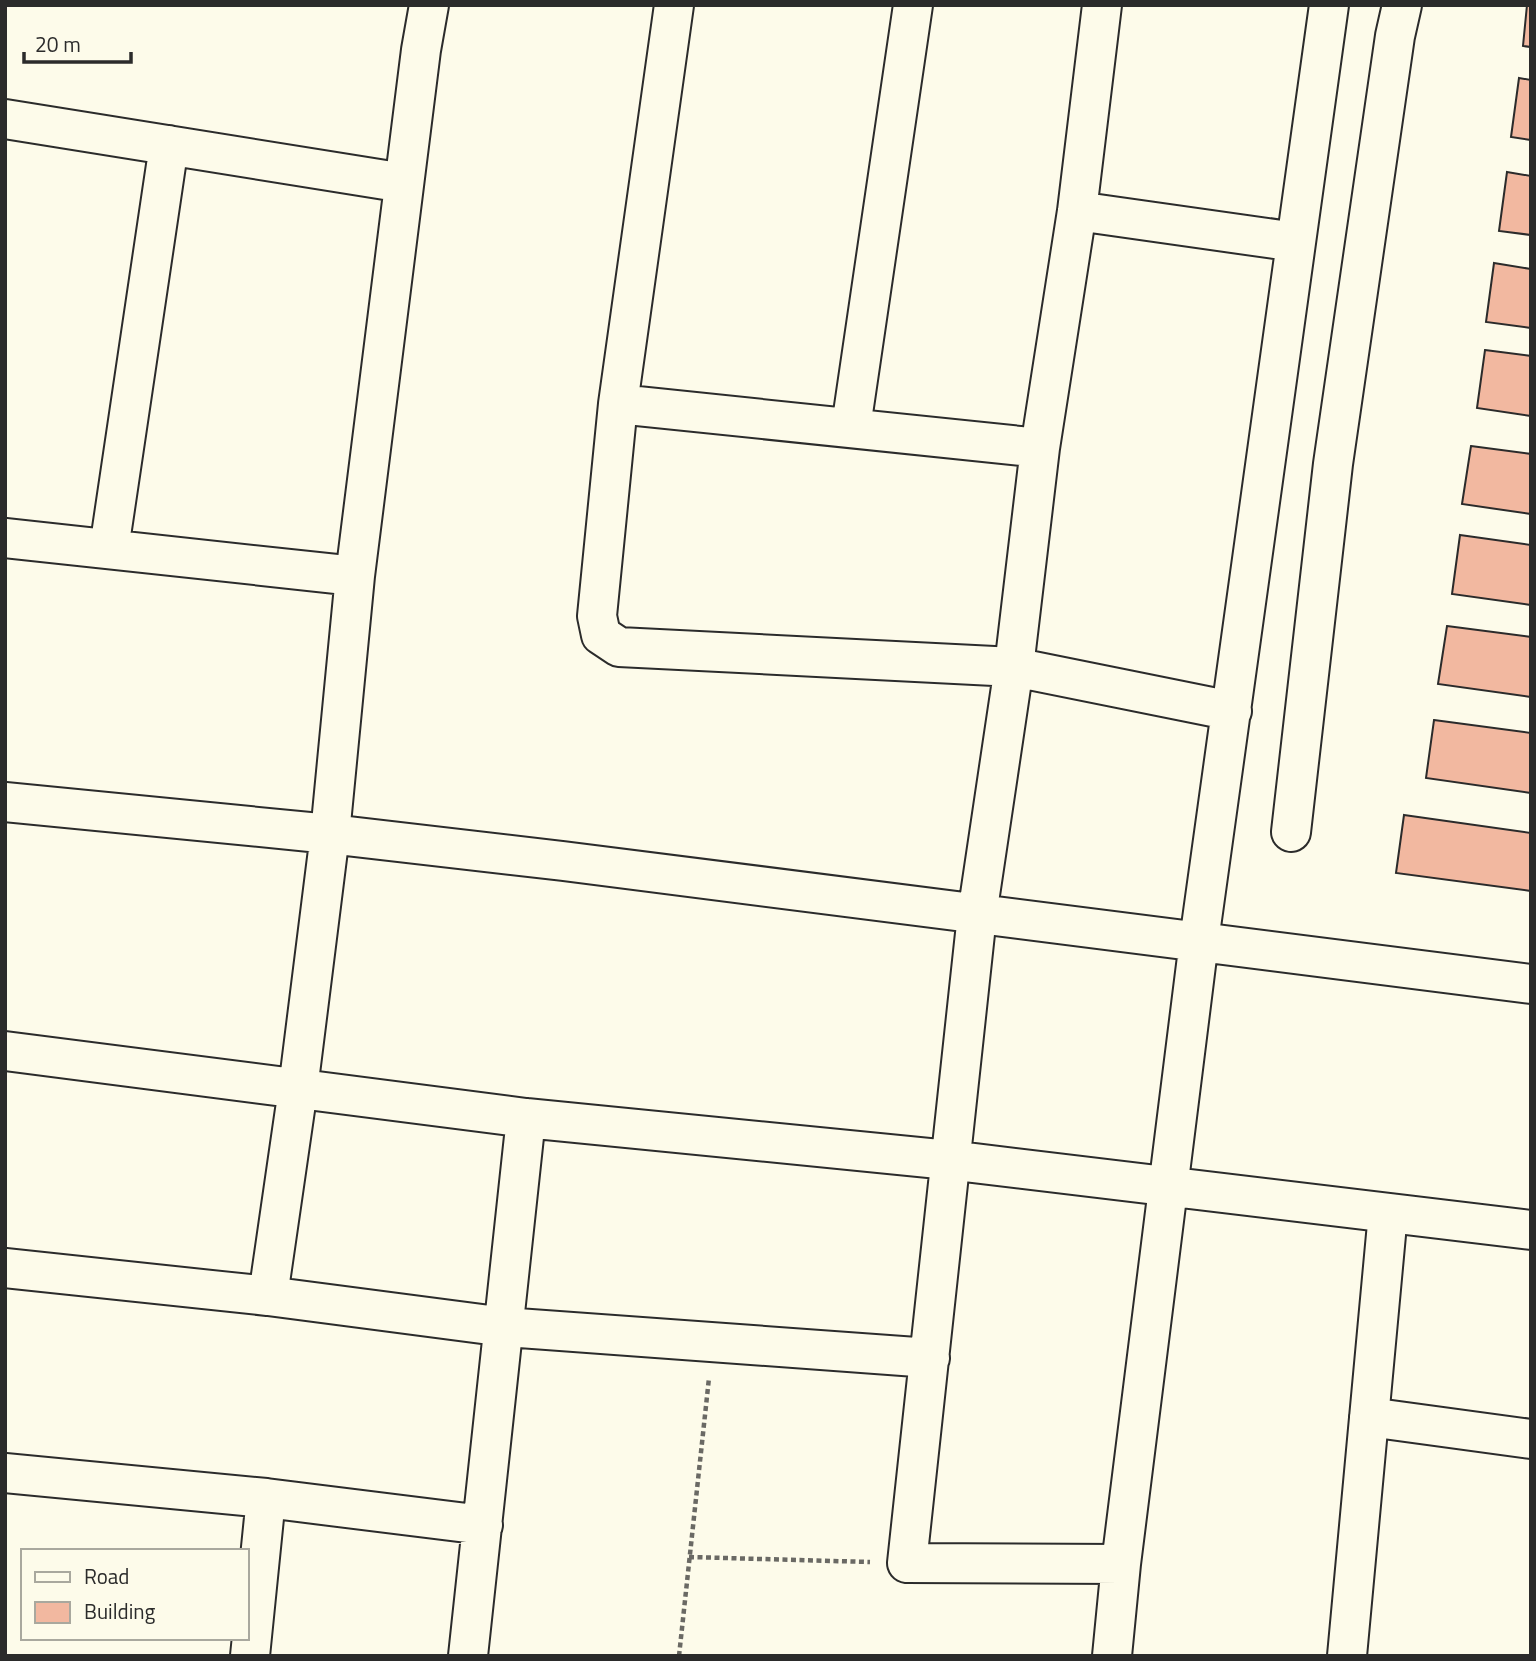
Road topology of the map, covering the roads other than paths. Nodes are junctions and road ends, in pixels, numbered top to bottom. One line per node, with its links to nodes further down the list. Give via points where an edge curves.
1 (429, 5): 9 (street)
2 (674, 5): 12 (street)
3 (913, 5): 13 (street)
4 (1102, 5): 10 (street)
5 (1329, 5): 11 (street)
6 (1402, 5): 21 (street, via 1333,464)
7 (5, 119): 8 (street)
8 (169, 145): 9 (street); 16 (street)
9 (404, 183): 17 (street)
10 (1077, 211): 11 (street); 14 (street)
11 (1296, 242): 19 (street)
12 (618, 404): 13 (street); 18 (street, via 597,616 601,635 619,647)
13 (851, 427): 14 (street)
14 (1040, 448): 18 (street)
15 (5, 538): 16 (street)
16 (109, 550): 17 (street)
17 (355, 576): 22 (street)
18 (1014, 667): 19 (street); 23 (street)
19 (1232, 712): 24 (street)
20 (5, 802): 22 (street)
21 (1291, 832)
22 (330, 834): 23 (street); 27 (street)
23 (977, 915): 24 (street); 29 (street)
24 (1199, 941): 25 (street); 30 (street)
25 (1531, 984)
26 (5, 1051): 27 (street)
27 (298, 1089): 28 (street); 34 (street)
28 (526, 1118): 29 (street); 35 (street)
29 (949, 1160): 30 (street); 36 (street)
30 (1168, 1188): 31 (street); 42 (street)
31 (1388, 1213): 32 (street); 37 (street)
32 (1531, 1230)
33 (7, 1278): 34 (street)
34 (268, 1296): 35 (street)
35 (505, 1327): 36 (street); 41 (street)
36 (930, 1358): 42 (street, via 907,1563)
37 (1369, 1417): 38 (street); 46 (street)
38 (1531, 1439)
39 (5, 1473): 40 (street)
40 (266, 1498): 41 (street); 43 (street)
41 (483, 1525): 44 (street)
42 (1121, 1564): 45 (street)
43 (250, 1656)
44 (468, 1656)
45 (1112, 1656)
46 (1347, 1656)

